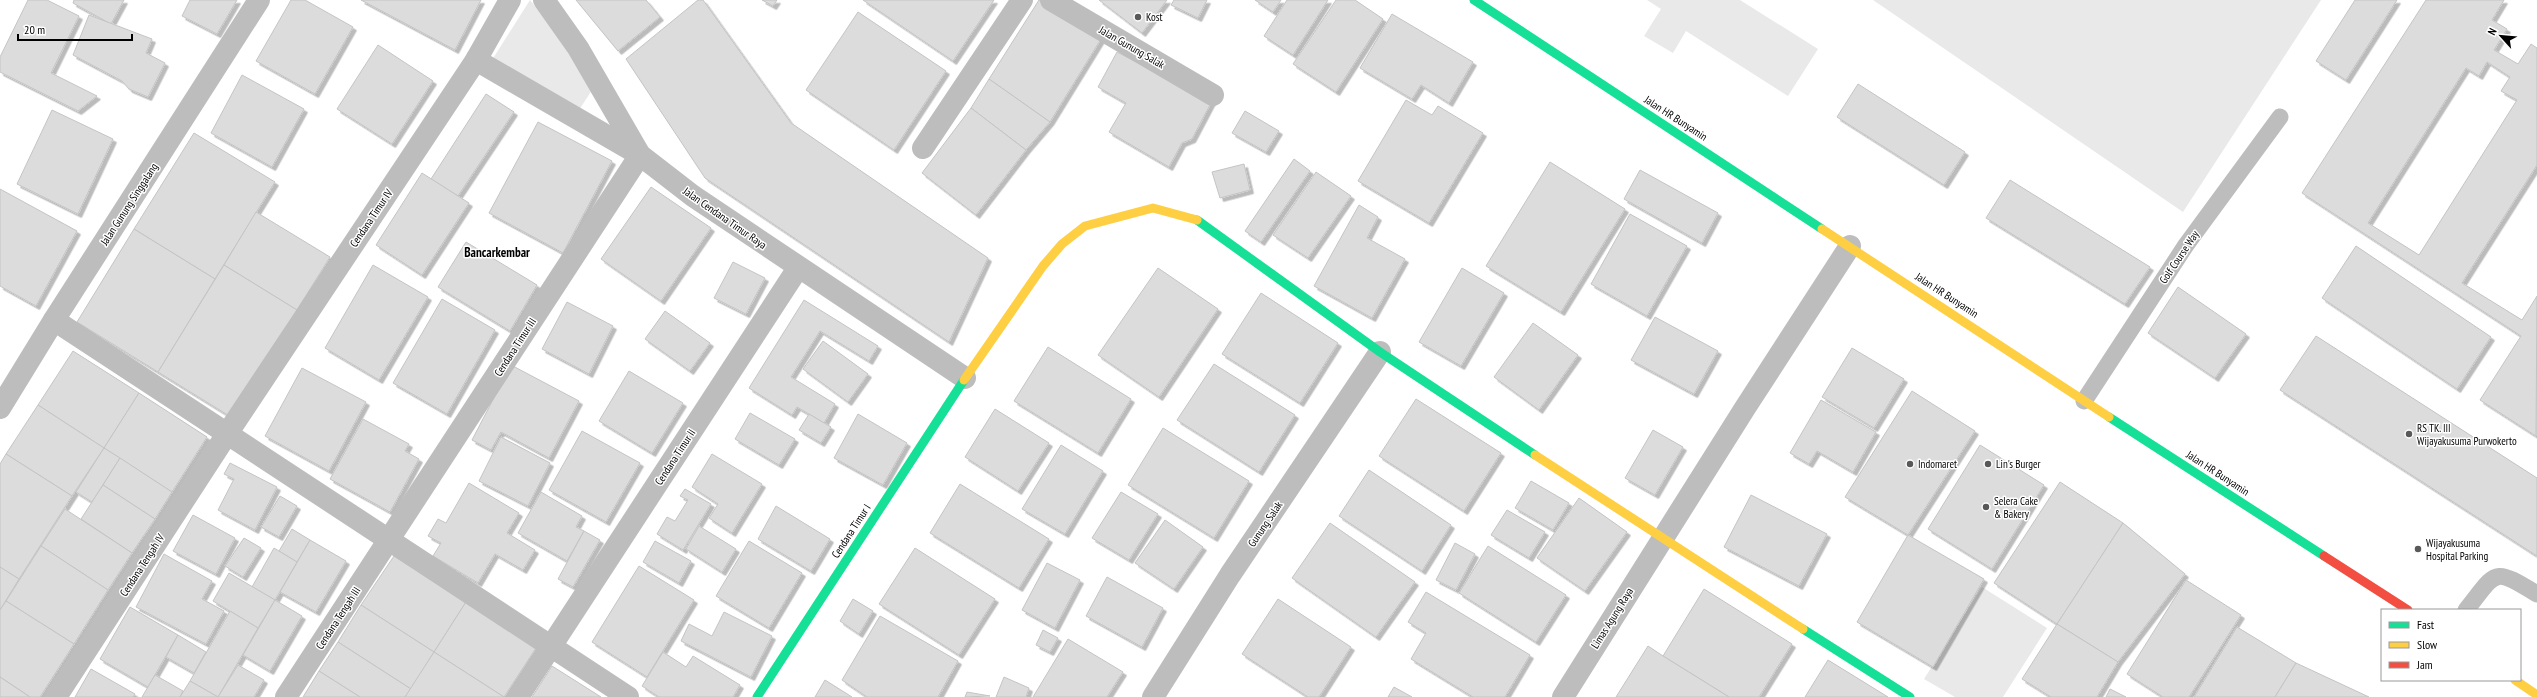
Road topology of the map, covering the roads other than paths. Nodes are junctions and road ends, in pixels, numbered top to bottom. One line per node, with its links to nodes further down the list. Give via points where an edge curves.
1 (259, 0): 14 (street, Jalan Gunung Singgalang)
2 (510, 0): 7 (street, Cendana Timur IV)
3 (544, 0): 11 (street, Jalan Cendana Timur Raya, via 578,48)
4 (1022, 0): 10 (street)
5 (1051, 0): 8 (street, Jalan Gunung Salak)
6 (1474, 0): 12 (street, Jalan HR Bunyamin)
7 (476, 60): 11 (street); 19 (street, Cendana Timur IV)
8 (1213, 95)
9 (2280, 117): 17 (lane, Golf Course Way, via 2186,245)
10 (923, 148)
11 (640, 155): 13 (street, Jalan Cendana Timur Raya, via 692,196); 20 (street, Cendana Timur III)
12 (1850, 246): 17 (street, Jalan HR Bunyamin); 21 (street, Limas Agung Raya)
13 (798, 268): 16 (street, Jalan Cendana Timur Raya); 25 (street, Cendana Timur II)
14 (54, 320): 18 (street, Jalan Gunung Singgalang); 19 (street)
15 (1380, 352): 16 (street, Cendana Timur I, via 1194,218 1154,208 1085,226 1062,244 1043,266); 21 (street, Cendana Timur I); 33 (street, Gunung Salak, via 1230,575)
16 (965, 378): 32 (street, Cendana Timur I)
17 (2084, 401): 23 (street, Jalan HR Bunyamin)
18 (0, 408)
19 (227, 434): 20 (street); 28 (street, Cendana Tengah IV)
20 (390, 539): 25 (street); 29 (street, Cendana Tengah III)
21 (1662, 539): 34 (street, Limas Agung Raya); 35 (street, Cendana Timur I)
22 (2537, 594): 24 (lane, via 2506,575 2499,575 2486,584)
23 (2406, 609)
24 (2467, 609)
25 (551, 646): 30 (street, Cendana Timur II); 31 (street)
26 (2516, 681): 27 (street)
27 (2537, 695)
28 (56, 697)
29 (286, 697)
30 (518, 697)
31 (628, 697)
32 (756, 697)
33 (1153, 697)
34 (1563, 697)
35 (1910, 697)

